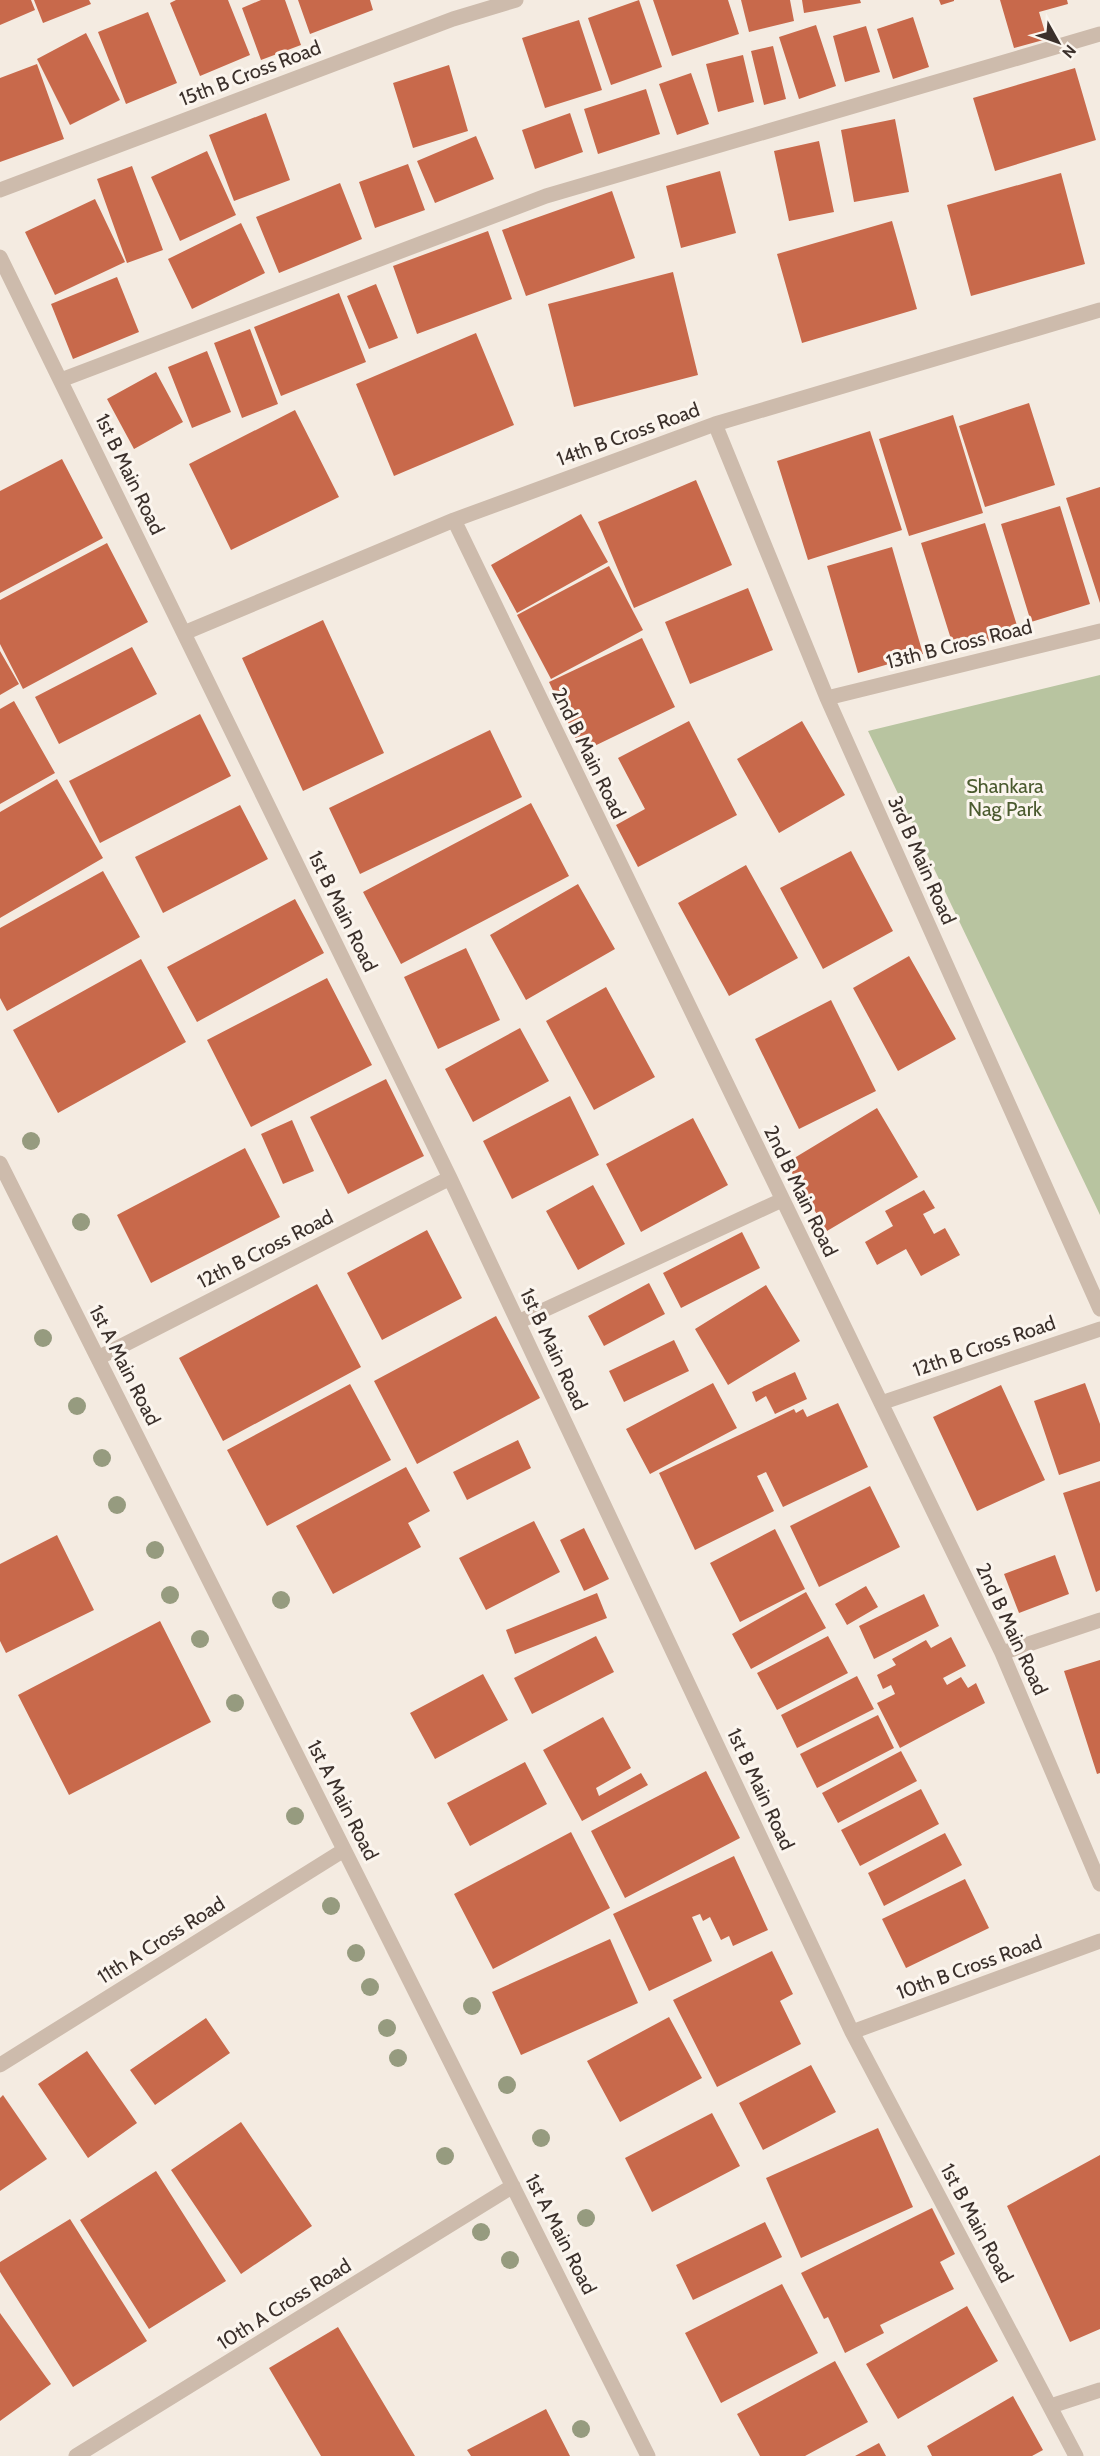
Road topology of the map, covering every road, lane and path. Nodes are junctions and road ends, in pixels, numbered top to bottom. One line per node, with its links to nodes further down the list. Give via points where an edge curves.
1 (516, 0): 3 (street, 15th B Cross Road, via 453,19)
2 (1100, 34): 6 (street, via 546,196)
3 (0, 190)
4 (0, 257): 6 (street, 1st B Main Road)
5 (1100, 310): 7 (street, 14th B Cross Road)
6 (61, 380): 10 (street, 1st B Main Road)
7 (716, 424): 8 (street, 14th B Cross Road); 11 (street, 3rd B Main Road)
8 (454, 520): 10 (street, 14th B Cross Road); 14 (street, 2nd B Main Road)
9 (1100, 630): 11 (street, 13th B Cross Road)
10 (184, 633): 13 (street, 1st B Main Road)
11 (827, 698): 15 (street, 3rd B Main Road)
12 (0, 1163): 18 (street, 1st A Main Road)
13 (450, 1178): 16 (street, 1st B Main Road); 18 (street, 12th B Cross Road)
14 (782, 1200): 16 (street); 19 (street, 2nd B Main Road)
15 (1100, 1309)
16 (518, 1322): 25 (street, 1st B Main Road)
17 (1100, 1329): 19 (street, 12th B Cross Road)
18 (98, 1358): 22 (street, 1st A Main Road)
19 (881, 1403): 21 (street, 2nd B Main Road)
20 (1100, 1620): 21 (street)
21 (1002, 1653): 23 (street, 2nd B Main Road)
22 (344, 1850): 26 (street, 11th A Cross Road); 27 (street, 1st A Main Road)
23 (1100, 1884)
24 (1100, 1941): 25 (street, 10th B Cross Road)
25 (852, 2032): 29 (street, 1st B Main Road)
26 (0, 2065)
27 (513, 2186): 30 (street, 10th A Cross Road); 31 (street, 1st A Main Road)
28 (1100, 2390): 29 (street)
29 (1051, 2406): 32 (street, 1st B Main Road)
30 (76, 2456)
31 (648, 2456)
32 (1076, 2456)

